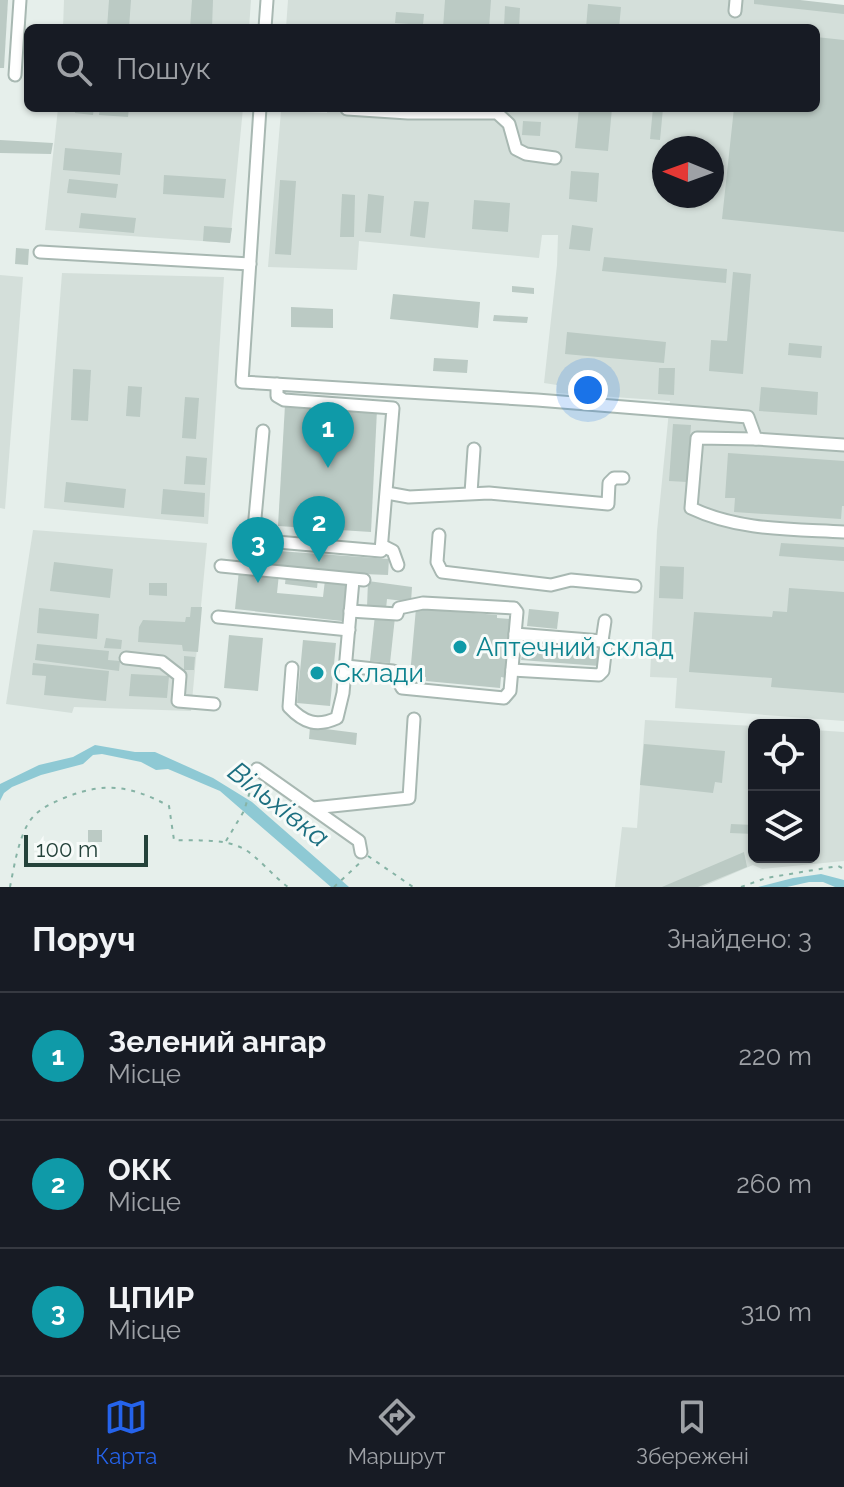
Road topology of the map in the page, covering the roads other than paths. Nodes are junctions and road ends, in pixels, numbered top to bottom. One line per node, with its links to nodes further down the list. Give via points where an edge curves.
1 (20, 0): 4 (lane)
2 (267, 0): 3 (lane)
3 (265, 24)
4 (15, 75)
5 (260, 112): 9 (lane)
6 (393, 112): 7 (lane, via 497,113 509,124 516,149)
7 (555, 158)
8 (40, 252): 9 (lane)
9 (250, 264): 10 (lane, via 242,382)
10 (277, 384): 12 (lane, via 748,417); 16 (lane, via 277,396 284,400 393,408)
11 (263, 431): 20 (lane, via 253,540 381,551)
12 (756, 439): 13 (lane); 18 (lane, via 697,438 691,508 736,525)
13 (844, 445)
14 (474, 449): 17 (lane)
15 (623, 478): 17 (lane, via 609,483 608,504)
16 (387, 493): 17 (lane); 20 (lane)
17 (471, 493)
18 (844, 532)
19 (439, 535): 23 (lane, via 437,562 442,572 551,585 571,580)
20 (383, 546): 21 (lane, via 393,551)
21 (398, 565)
22 (221, 566): 24 (lane, via 359,580)
23 (635, 586)
24 (350, 611): 27 (lane); 28 (lane, via 397,614 399,608 423,603 514,608)
25 (218, 617): 27 (lane)
26 (605, 621): 29 (lane)
27 (349, 630): 31 (lane)
28 (515, 634): 29 (lane); 33 (lane)
29 (602, 641): 33 (lane, via 606,645 599,675)
30 (126, 658): 34 (lane, via 162,662 180,676 178,701)
31 (346, 666): 32 (lane, via 337,718 311,724 289,707); 33 (lane, via 393,671 402,688 504,698)
32 (292, 668)
33 (512, 670)
34 (214, 704)
35 (414, 719): 37 (lane, via 409,798)
36 (257, 769): 37 (lane)
37 (313, 808): 38 (lane, via 359,841)
38 (364, 854)

